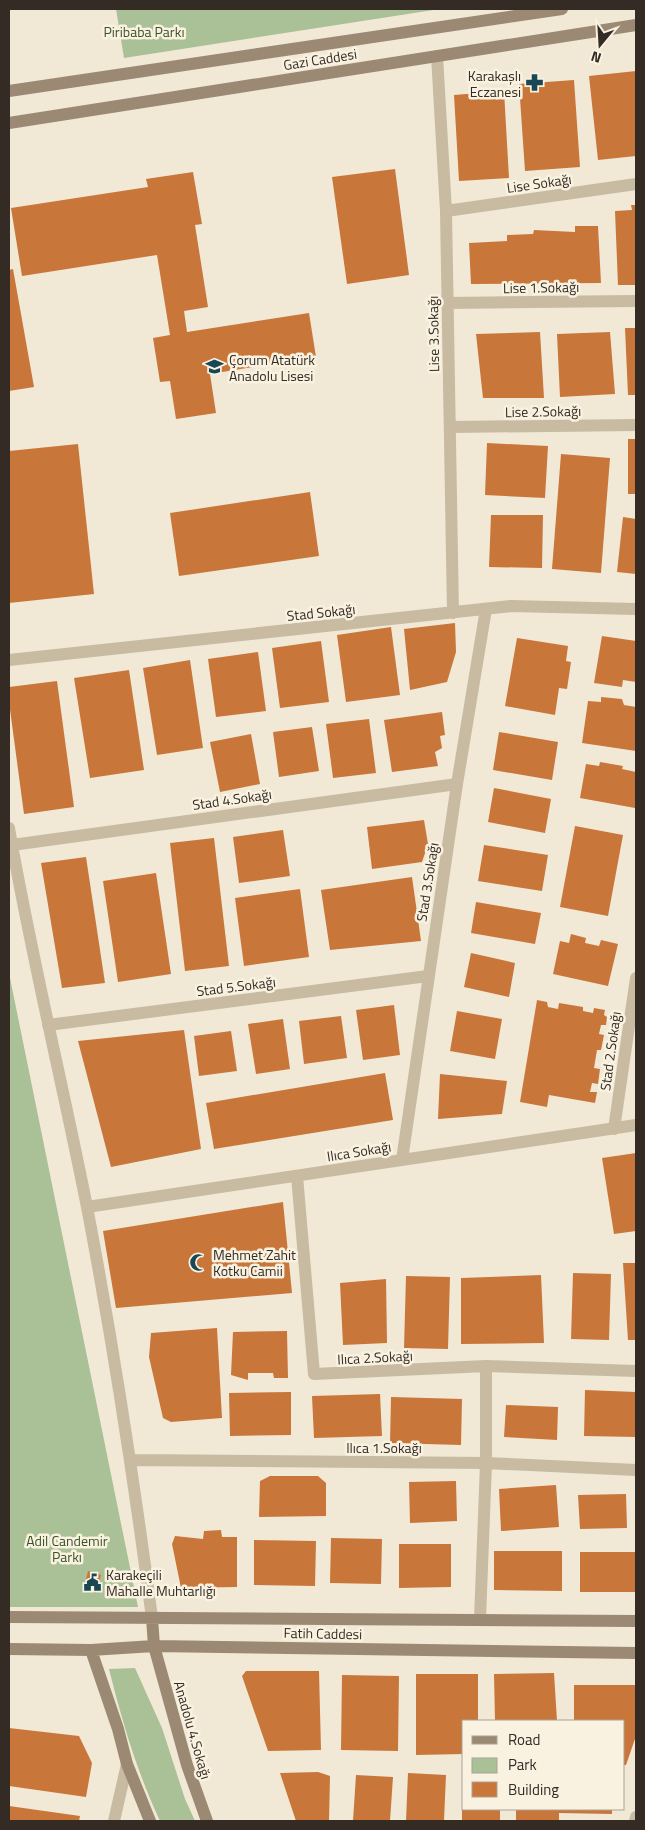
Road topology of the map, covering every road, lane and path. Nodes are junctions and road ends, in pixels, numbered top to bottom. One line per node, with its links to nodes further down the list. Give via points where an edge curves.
1 (562, 9): 4 (main road, Gazi Caddesi)
2 (636, 25): 3 (main road, Gazi Caddesi)
3 (437, 56): 5 (main road, Gazi Caddesi); 7 (street, Lise 3.Sokağı)
4 (9, 92)
5 (9, 123)
6 (636, 184): 7 (street, Lise Sokağı)
7 (446, 211): 9 (street, Lise 3.Sokağı)
8 (636, 301): 9 (street, Lise 1.Sokağı)
9 (447, 303): 11 (street, Lise 3.Sokağı)
10 (636, 425): 11 (street, Lise 2.Sokağı)
11 (450, 427): 14 (street, Lise 3.Sokağı)
12 (636, 608): 13 (street, Stad Sokağı, via 511,606)
13 (486, 609): 14 (street, Stad Sokağı); 16 (street, Stad 3.Sokağı)
14 (453, 613): 15 (street, Stad Sokağı)
15 (9, 660)
16 (457, 784): 18 (street, Stad 4.Sokağı); 19 (street, Stad 3.Sokağı)
17 (9, 828): 18 (street)
18 (12, 845): 21 (street)
19 (428, 976): 21 (street, Stad 5.Sokağı); 24 (street, Stad 3.Sokağı)
20 (636, 978): 23 (street, Stad 2.Sokağı)
21 (48, 1025): 26 (street)
22 (636, 1125): 23 (street, Ilıca Sokağı)
23 (614, 1129): 24 (street, Ilıca Sokağı)
24 (402, 1160): 25 (street, Ilıca Sokağı)
25 (297, 1176): 26 (street, Ilıca Sokağı); 27 (street, Ilıca 2.Sokağı, via 314,1374)
26 (87, 1207): 29 (street)
27 (486, 1366): 28 (street, Ilıca 2.Sokağı); 30 (street)
28 (636, 1371)
29 (131, 1460): 30 (street, Ilıca 1.Sokağı); 33 (street)
30 (486, 1463): 31 (street, Ilıca 1.Sokağı); 34 (street)
31 (636, 1470)
32 (9, 1617): 33 (main road, Fatih Caddesi)
33 (152, 1618): 34 (main road, Fatih Caddesi); 36 (main road, Anadolu 4.Sokağı)
34 (480, 1619): 35 (main road, Fatih Caddesi)
35 (636, 1621)
36 (154, 1646): 38 (main road, Fatih Caddesi); 39 (main road, Fatih Caddesi); 44 (main road, Anadolu 4.Sokağı, via 187,1765)
37 (9, 1649): 38 (main road, Fatih Caddesi)
38 (90, 1650): 40 (main road)
39 (636, 1653)
40 (127, 1764): 42 (street); 43 (main road)
41 (636, 1817): 45 (street)
42 (114, 1821)
43 (150, 1821)
44 (207, 1821)
45 (635, 1821)

